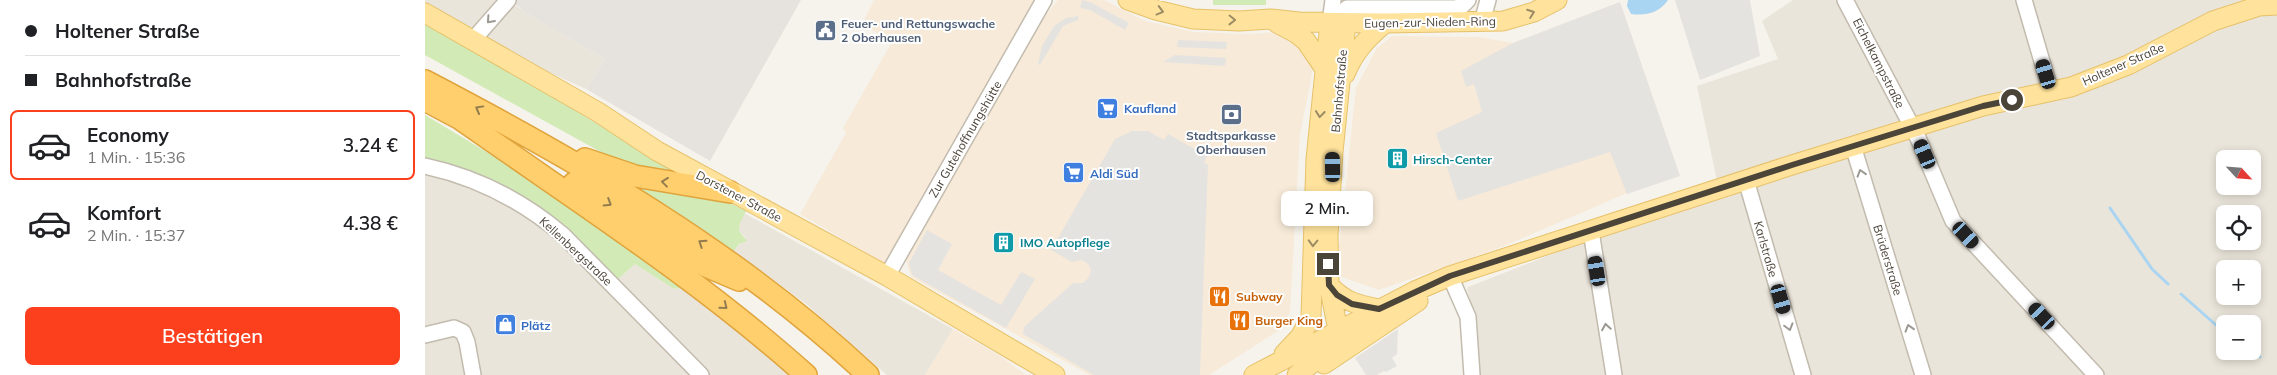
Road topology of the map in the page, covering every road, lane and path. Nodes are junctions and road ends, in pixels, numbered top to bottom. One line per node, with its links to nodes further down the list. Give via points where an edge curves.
1 (508, 0): 17 (street, one-way to 17)
2 (1044, 0): 31 (street, Zur Gutehoffnungshütte)
3 (1128, 0): 14 (main road, Eugen-zur-Nieden-Ring, one-way to 14, via 1193,19)
4 (1333, 0): 13 (street, Bahnhofstraße)
5 (1469, 0): 13 (street, Eugen-zur-Nieden-Ring, via 1457,8)
6 (1474, 0): 15 (street)
7 (1488, 0): 15 (street)
8 (1557, 0): 15 (main road, Eugen-zur-Nieden-Ring, one-way to 8, via 1523,16)
9 (1845, 0): 24 (street, Eichelkampstraße)
10 (2024, 0): 21 (street)
11 (2277, 5): 21 (main road, Holtener Straße, via 2259,6 2213,20 2119,69)
12 (425, 13): 17 (main road, Dorstener Straße)
13 (1343, 13): 14 (main road, Eugen-zur-Nieden-Ring); 16 (main road, Eugen-zur-Nieden-Ring); 18 (main road, Bahnhofstraße); 20 (main road, Bahnhofstraße)
14 (1271, 19): 18 (main road, via 1305,41)
15 (1482, 22): 16 (main road, Eugen-zur-Nieden-Ring)
16 (1385, 23): 20 (main road, via 1357,50)
17 (473, 40): 29 (main road, Dorstener Straße)
18 (1325, 69): 36 (main road, Bahnhofstraße, one-way to 36, via 1316,159)
19 (425, 81): 25 (highway, one-way to 19)
20 (1341, 85): 33 (main road, Bahnhofstraße, via 1330,208)
21 (2051, 92): 24 (main road, Holtener Straße, via 1983,106)
22 (425, 100): 23 (highway)
23 (459, 118): 34 (highway, one-way to 34, via 568,179 706,266); 44 (highway, one-way to 44, via 639,243 720,303)
24 (1912, 128): 26 (main road, Holtener Straße); 54 (street, Eichelkampstraße, via 1953,221)
25 (522, 133): 29 (highway, one-way to 25, via 635,176); 34 (highway, one-way to 25, via 667,220)
26 (1853, 146): 28 (main road, Holtener Straße); 53 (street, Brüderstraße, one-way to 26)
27 (425, 166): 43 (street, Kellenbergstraße, via 457,174 492,189 547,222)
28 (1746, 180): 30 (main road, Holtener Straße); 52 (street, Karlstraße, one-way to 52)
29 (730, 192): 31 (main road, Dorstener Straße)
30 (1591, 231): 32 (main road, Holtener Straße); 51 (street, one-way to 30)
31 (887, 276): 40 (main road, Dorstener Straße)
32 (1450, 276): 35 (main road, Holtener Straße); 39 (main road, Holtener Straße); 50 (street, via 1468,317)
33 (1329, 285): 35 (main road, via 1337,295 1352,304); 37 (main road, Bahnhofstraße)
34 (769, 292): 45 (highway)
35 (1379, 309): 37 (main road, Holtener Straße)
36 (1311, 317): 37 (main road); 41 (main road, Bahnhofstraße, via 1300,337)
37 (1335, 334): 39 (main road); 41 (main road, Holtener Straße); 49 (main road, Holtener Straße, via 1326,352)
38 (425, 336): 42 (street, via 446,329 460,329 467,342)
39 (1358, 341): 49 (main road, Holtener Straße, via 1323,364)
40 (1008, 347): 46 (main road); 47 (main road, Dorstener Straße)
41 (1279, 360): 48 (main road, Holtener Straße)
42 (473, 375)
43 (701, 375)
44 (807, 375)
45 (868, 375)
46 (1043, 375)
47 (1055, 375)
48 (1254, 375)
49 (1298, 375)
50 (1472, 375)
51 (1615, 375)
52 (1803, 375)
53 (1923, 375)
54 (2096, 375)

